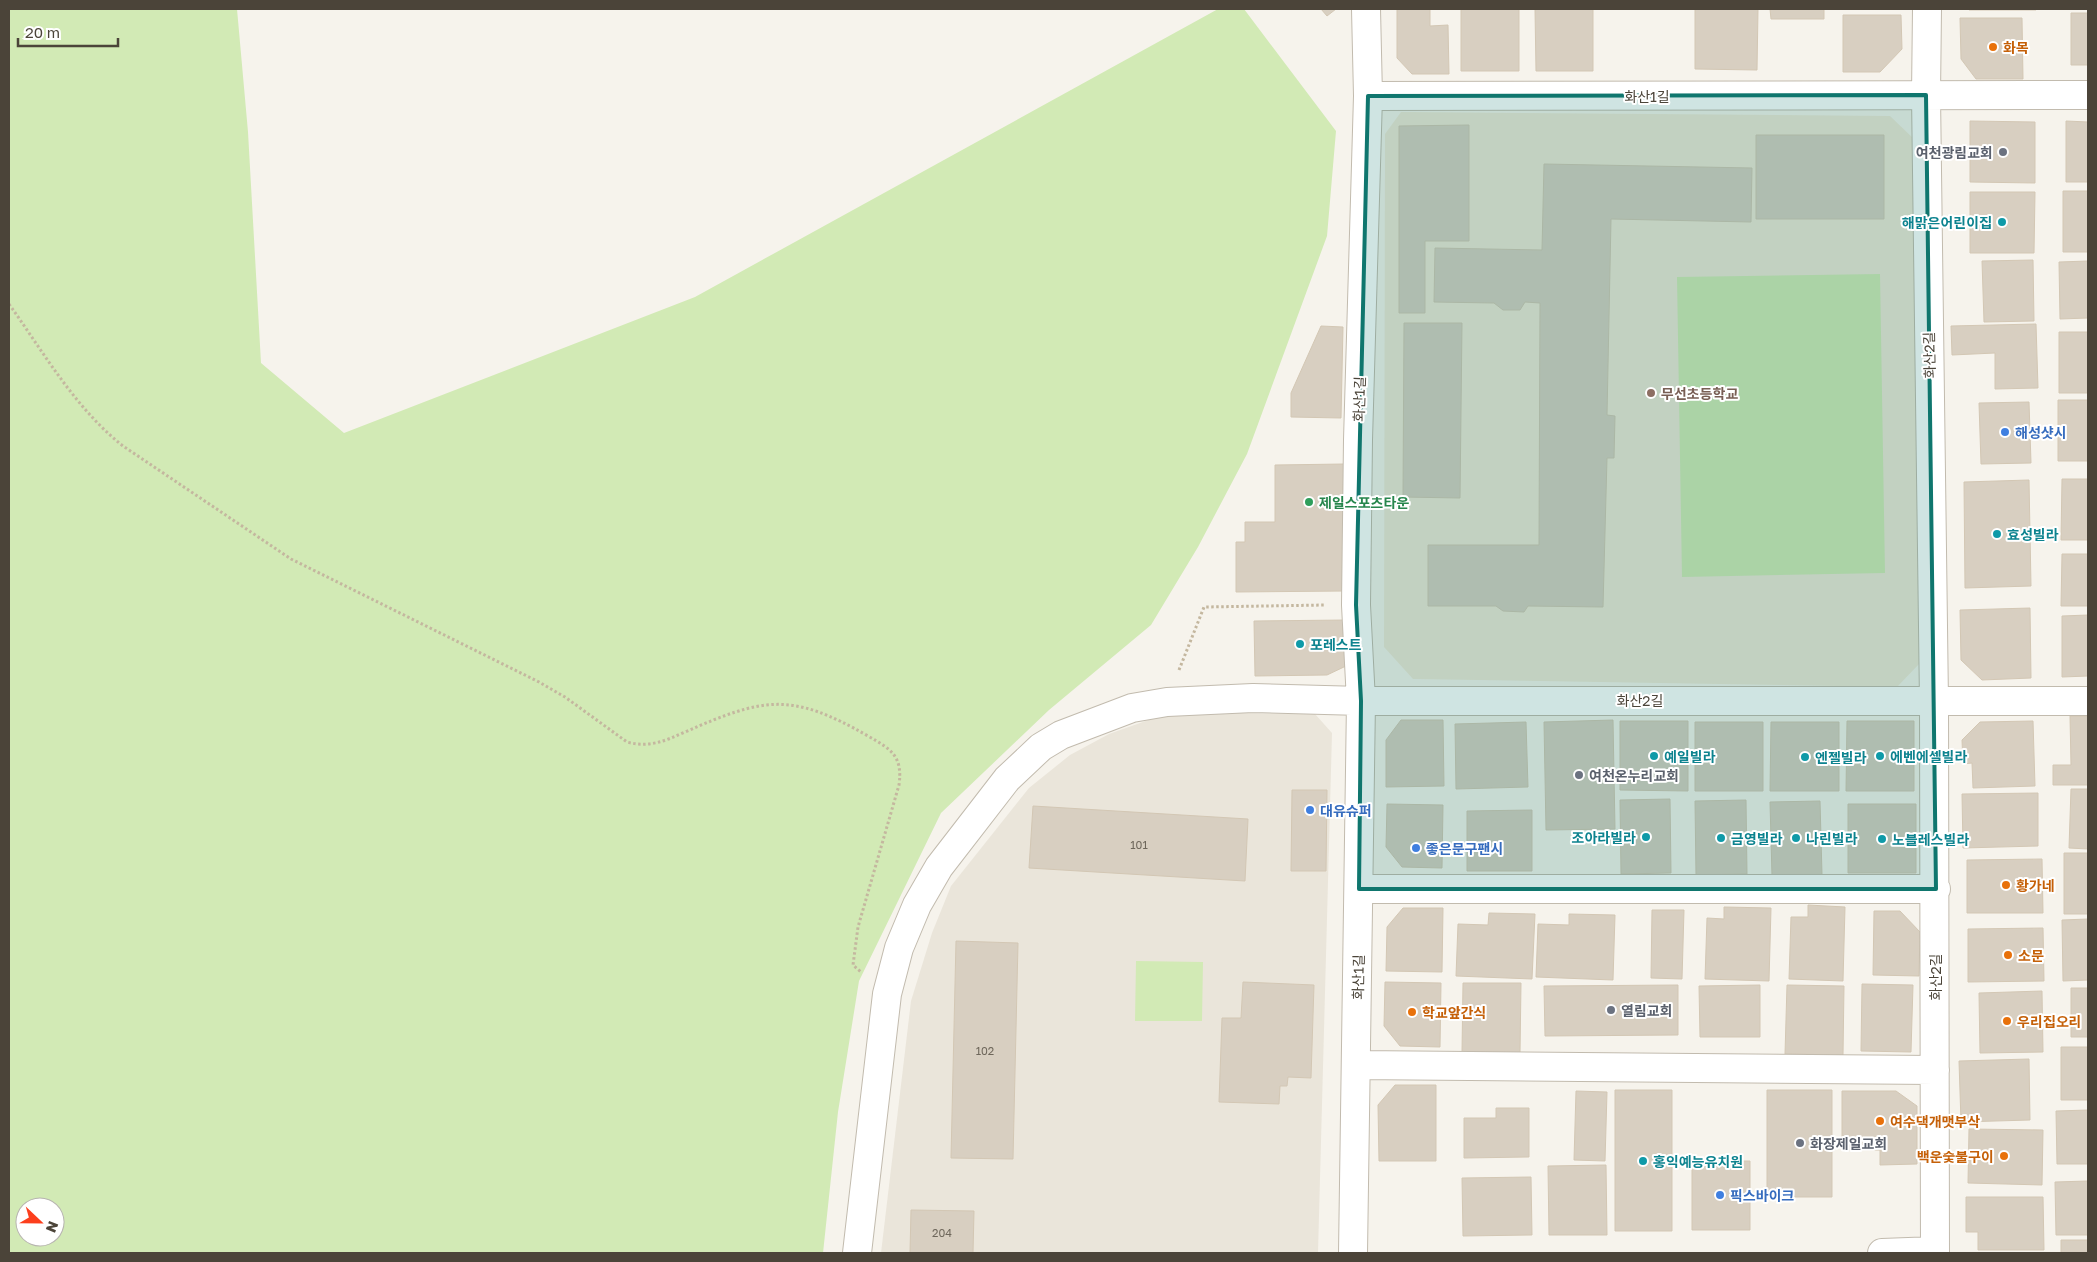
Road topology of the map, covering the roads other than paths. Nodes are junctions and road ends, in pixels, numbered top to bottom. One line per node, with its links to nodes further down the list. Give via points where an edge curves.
1 (1366, 9): 5 (street, 화산1길)
2 (1927, 9): 3 (street, 화산2길)
3 (1926, 95): 4 (street, 화산1길); 5 (street, 화산1길); 8 (street, 화산2길)
4 (2088, 95)
5 (1368, 96): 6 (street, 화산1길, via 1358,440 1356,605)
6 (1360, 701): 8 (street, 화산2길); 9 (street, 화산1길); 14 (street, via 1253,698 1167,702 1132,708 1061,735 1042,747 1007,780 939,867 899,948 887,994)
7 (2088, 701): 8 (street, 화산2길)
8 (1934, 702): 10 (street, 화산2길)
9 (1359, 889): 10 (street); 11 (street, 화산1길)
10 (1936, 889): 12 (street, 화산2길)
11 (1356, 1065): 12 (street); 15 (street, 화산1길)
12 (1935, 1070): 13 (street, 화산2길)
13 (1935, 1252): 16 (street, 화산2길)
14 (857, 1253)
15 (1353, 1253)
16 (1882, 1253)

